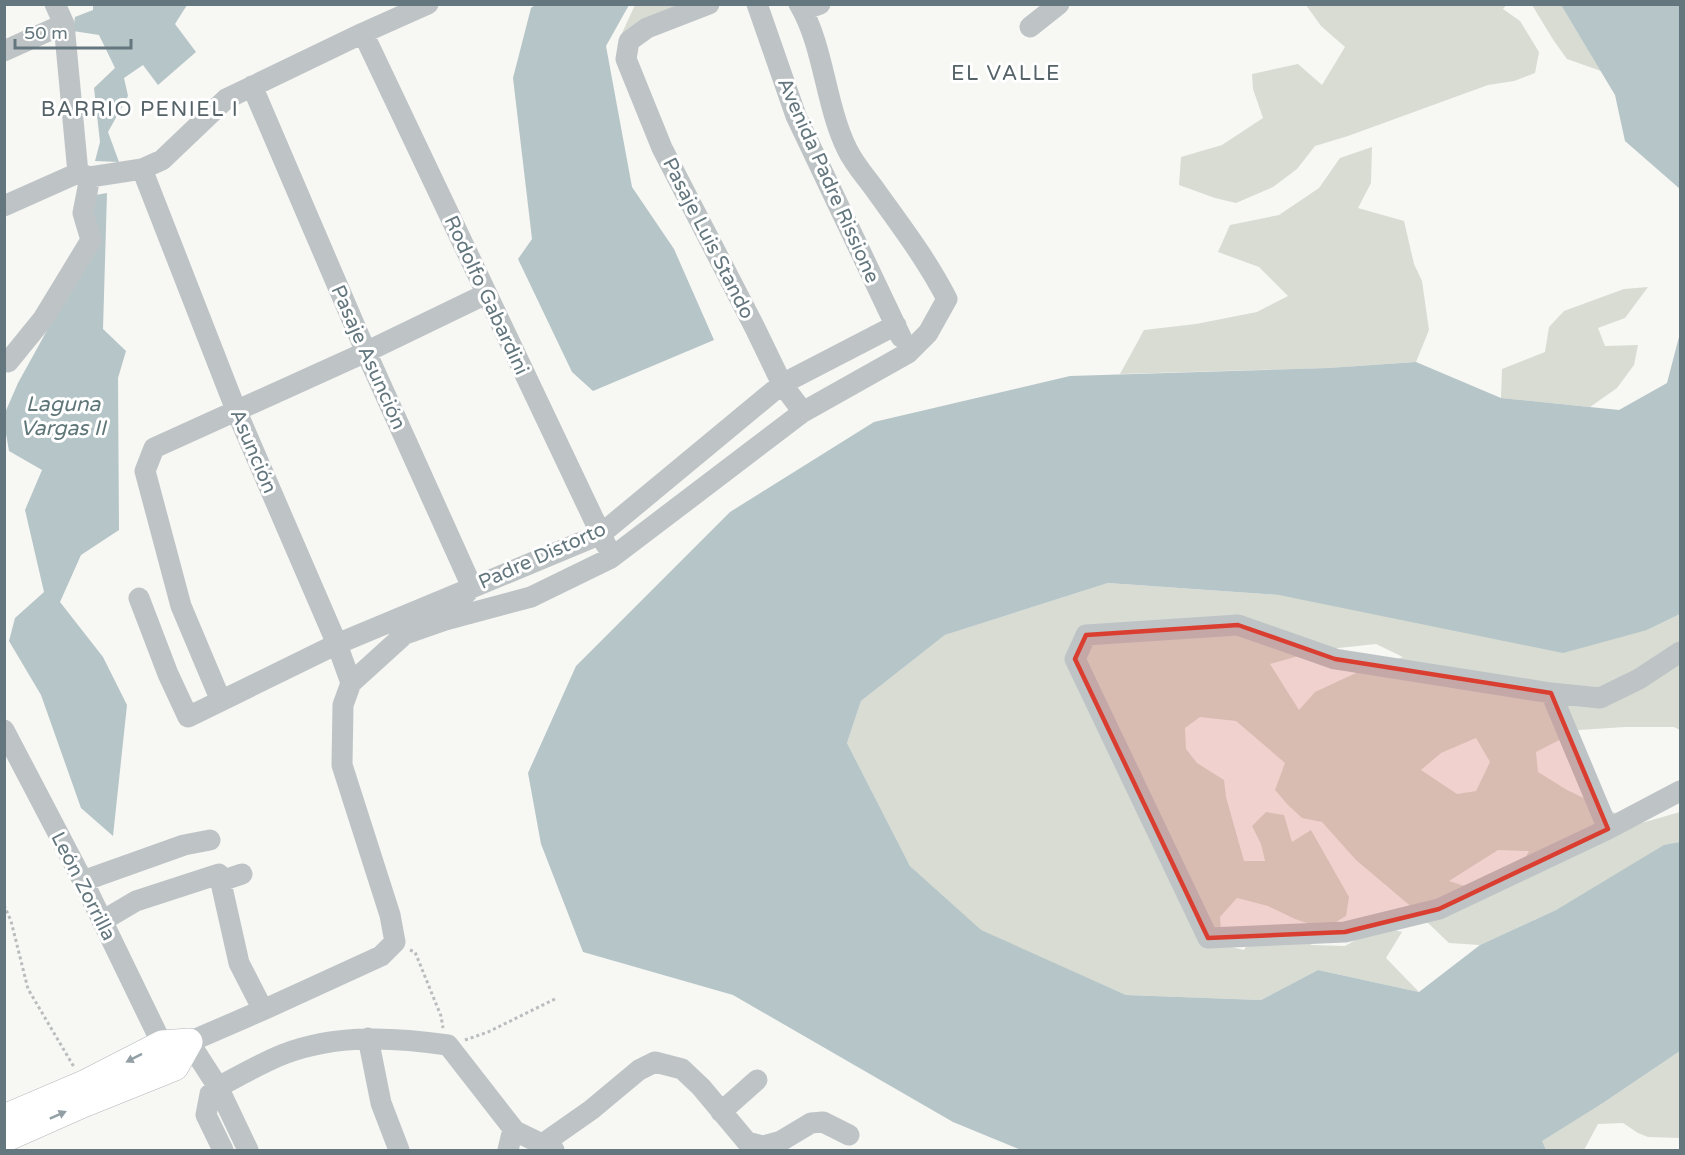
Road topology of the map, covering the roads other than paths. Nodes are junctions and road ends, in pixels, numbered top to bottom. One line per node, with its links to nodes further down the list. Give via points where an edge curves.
1 (55, 4): 7 (street)
2 (428, 4): 9 (street)
3 (709, 4): 21 (street, Pasaje Luis Stando, via 647,28 629,41 626,59 662,148)
4 (757, 4): 16 (street, Avenida Padre Rissione, via 796,116)
5 (1059, 4): 8 (street)
6 (807, 6): 17 (street, Avenida Padre Rissione, via 838,129 848,152 922,255 947,298)
7 (64, 24): 10 (street); 13 (street)
8 (1030, 27)
9 (363, 33): 11 (street); 15 (street, Rodolfo Gabardini)
10 (4, 51)
11 (252, 86): 12 (street, via 226,99 162,160); 18 (street, Pasaje Asunción)
12 (142, 169): 13 (street); 22 (street, Asunción)
13 (84, 175): 14 (street); 20 (street, via 83,213 91,240 43,319)
14 (4, 206)
15 (486, 294): 18 (street); 24 (street, Rodolfo Gabardini)
16 (896, 325): 19 (street, Avenida Padre Rissione); 21 (street, Padre Distorto)
17 (928, 333): 19 (street, Padre Distorto)
18 (366, 352): 22 (street); 26 (street, Pasaje Asunción)
19 (908, 353): 23 (street, Padre Distorto)
20 (8, 362)
21 (782, 384): 23 (street, Pasaje Luis Stando); 24 (street, Padre Distorto)
22 (236, 410): 29 (street, Asunción); 33 (street, via 154,448 145,471 181,606)
23 (803, 412): 25 (street, Padre Distorto)
24 (601, 534): 25 (street, Rodolfo Gabardini); 26 (street, Padre Distorto)
25 (610, 558): 28 (street, Padre Distorto, via 531,597)
26 (472, 587): 28 (street); 29 (street, Padre Distorto)
27 (139, 598): 33 (street, Padre Distorto, via 188,717)
28 (445, 620): 31 (street, Padre Distorto, via 405,634)
29 (337, 644): 31 (street, Asunción); 33 (street, Padre Distorto)
30 (1680, 652): 32 (street, via 1600,698)
31 (351, 683): 42 (street, via 343,705 342,765 390,915 388,949)
32 (1551, 693): 36 (street); 36 (street, via 1335,659 1238,625 1086,635 1075,659 1208,939 1345,932 1439,909)
33 (221, 701)
34 (4, 730): 39 (street, León Zorrilla)
35 (1680, 791): 36 (street)
36 (1608, 829)
37 (210, 840): 39 (street, via 184,845)
38 (242, 874): 40 (street)
39 (83, 881): 41 (street, León Zorrilla)
40 (221, 881): 41 (street, via 219,874 136,901); 42 (street, via 239,963)
41 (102, 921): 45 (street, León Zorrilla)
42 (263, 1010): 44 (street)
43 (368, 1038): 47 (street, via 326,1042 284,1054); 50 (street, via 448,1045); 56 (street, via 381,1103)
44 (189, 1042): 45 (main road); 47 (street); 52 (main road, one-way to 44, via 175,1067)
45 (162, 1044): 49 (main road, one-way to 49, via 84,1084)
46 (757, 1080): 48 (street)
47 (218, 1087): 54 (street, via 210,1094 206,1115); 55 (street)
48 (721, 1112): 51 (street, via 747,1142 762,1146 781,1141 811,1123 823,1122); 53 (street, via 682,1069 655,1062 639,1070)
49 (4, 1118)
50 (513, 1129): 53 (street); 57 (street)
51 (849, 1135)
52 (4, 1139)
53 (548, 1148)
54 (223, 1150)
55 (248, 1150)
56 (399, 1150)
57 (508, 1150)

